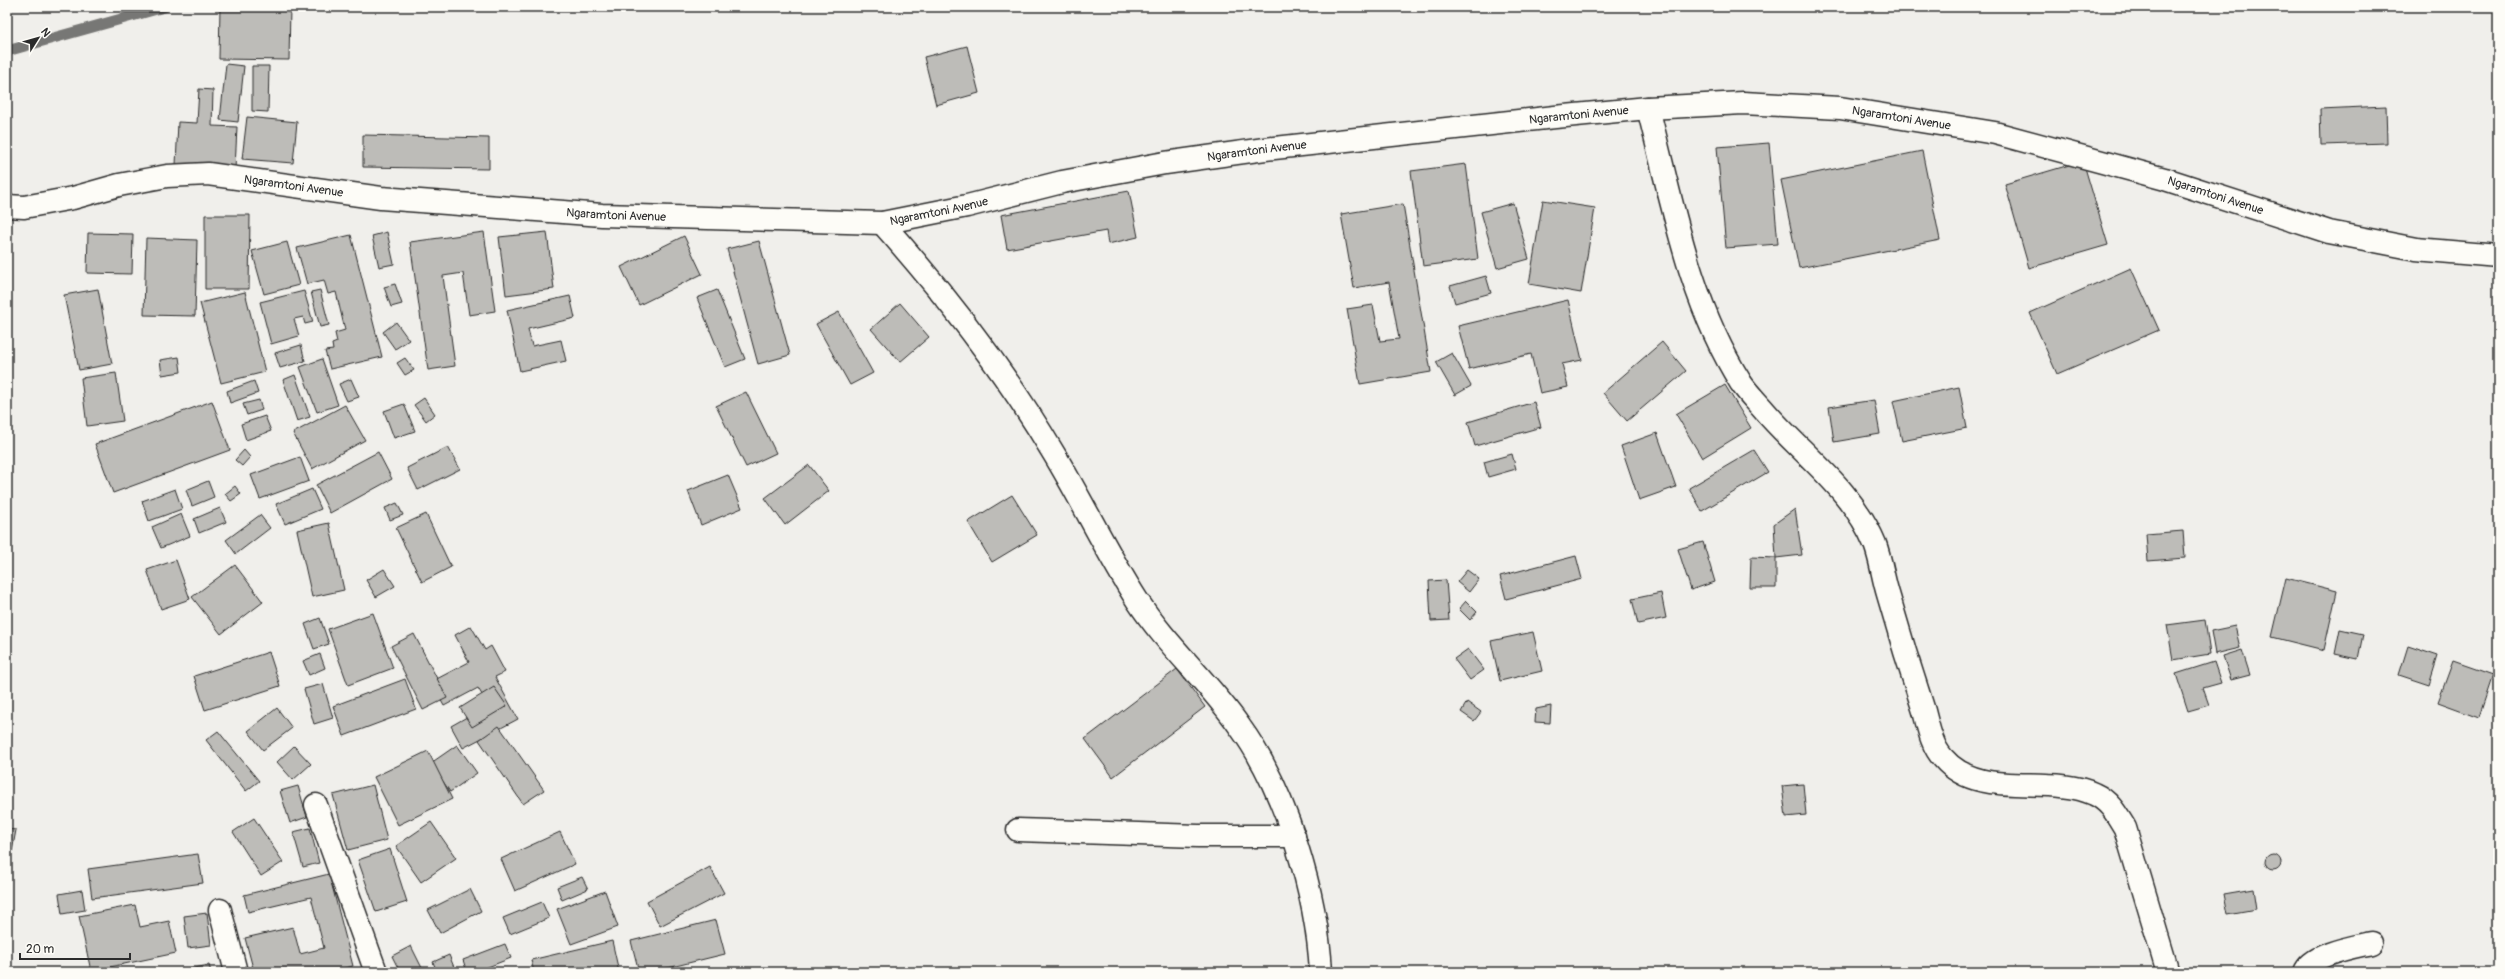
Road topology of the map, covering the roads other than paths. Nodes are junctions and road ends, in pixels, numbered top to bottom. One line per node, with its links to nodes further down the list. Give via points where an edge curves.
1 (1648, 108): 3 (street, Ngaramtoni Avenue, via 1423,130 1165,163 1062,182 966,206); 4 (street, Ngaramtoni Avenue, via 1743,103 1840,108 1996,133 2165,179 2329,232 2416,249); 13 (street, via 1687,258 1712,330 1742,385 1785,435 1830,477 1855,506 1875,545 1914,680 1942,757 1960,774 1985,781 2073,788 2094,794 2113,807 2125,828)
2 (7, 206): 3 (street, Ngaramtoni Avenue, via 24,207 73,198 119,185 167,176 208,174 381,198 602,215)
3 (882, 223): 7 (street, via 933,280 995,362 1053,452 1137,600 1242,728 1274,784)
4 (2498, 256)
5 (316, 805): 11 (street)
6 (1018, 830): 7 (street, via 1198,836)
7 (1294, 836): 12 (street, via 1320,940)
8 (220, 910): 10 (street)
9 (2372, 943): 14 (street, via 2323,956 2306,967)
10 (236, 972)
11 (376, 972)
12 (1321, 972)
13 (2168, 972)
14 (2305, 972)

